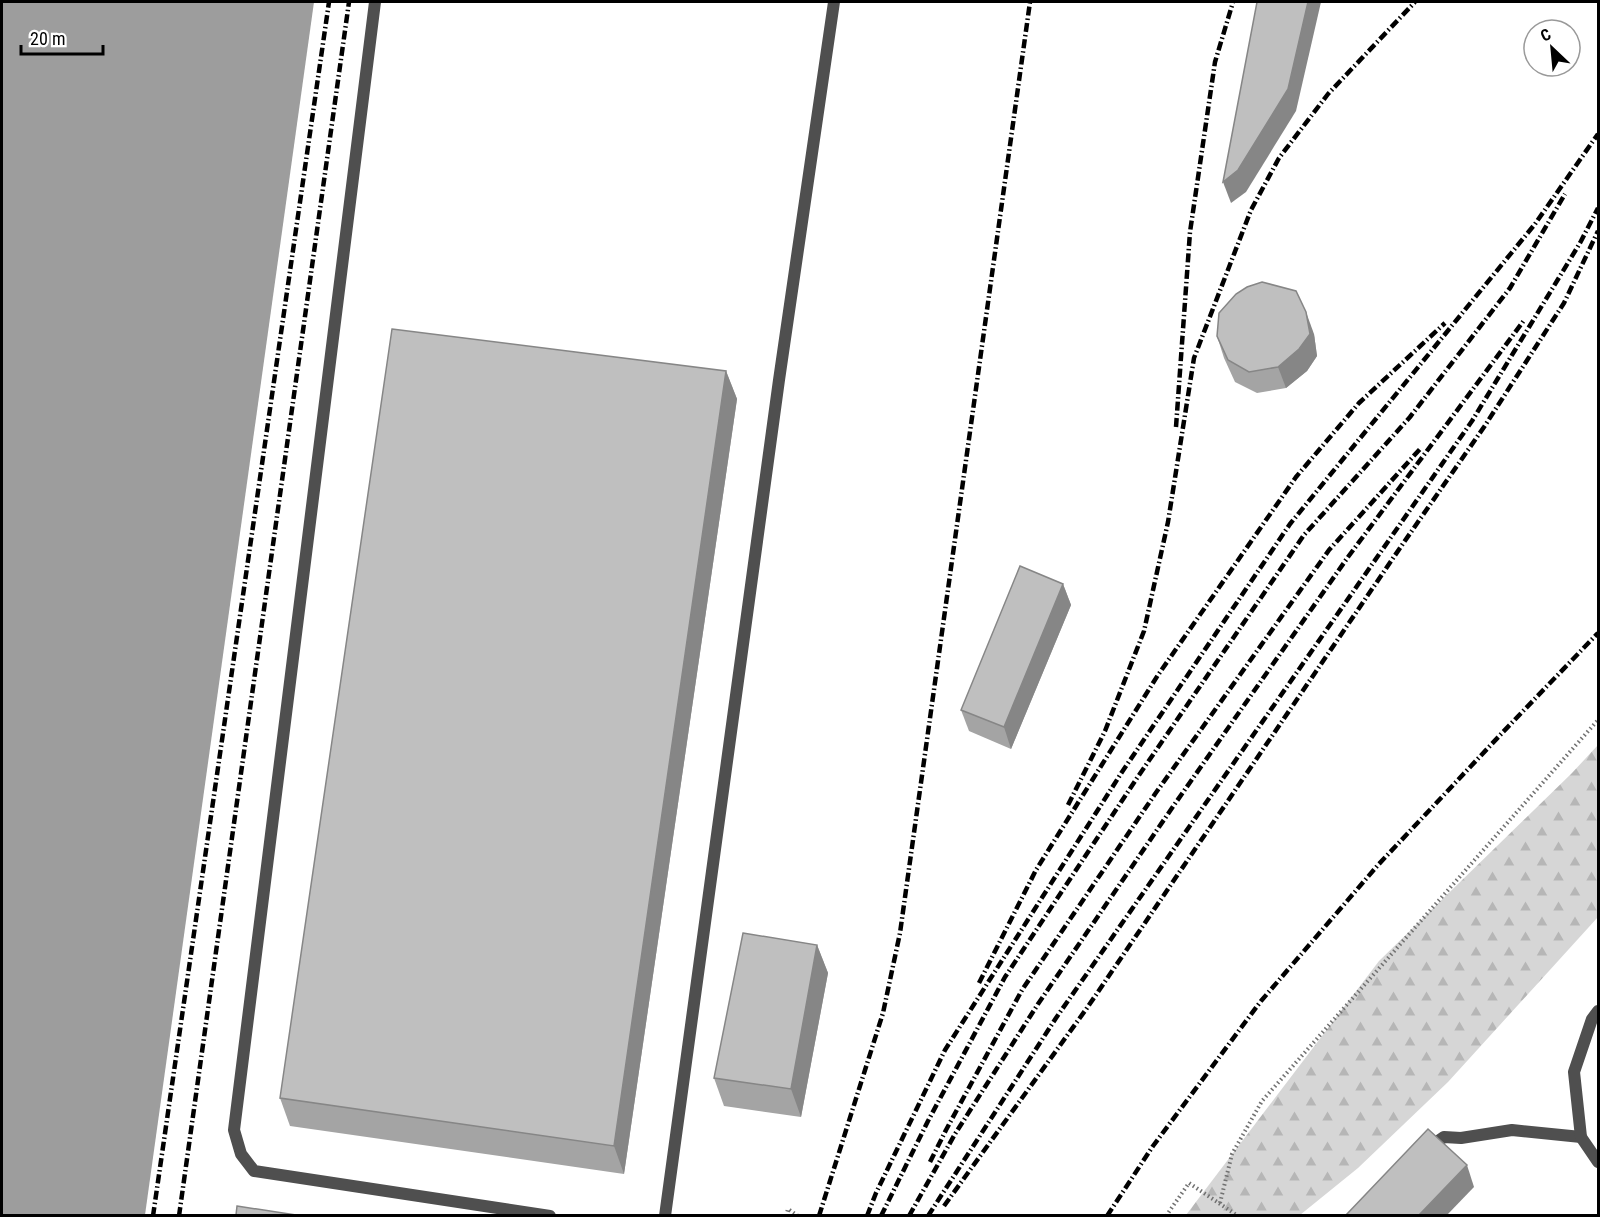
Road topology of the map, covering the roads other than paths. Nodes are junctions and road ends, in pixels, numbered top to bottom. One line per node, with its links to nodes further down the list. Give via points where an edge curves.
1 (375, 2): 7 (street, via 234,1130 241,1155 255,1171)
2 (834, 2): 8 (street)
3 (1599, 1011): 4 (street, via 1592,1019 1574,1072)
4 (1581, 1137): 5 (street, via 1512,1130 1444,1137); 6 (street)
5 (1418, 1156)
6 (1599, 1162)
7 (550, 1215)
8 (665, 1215)

